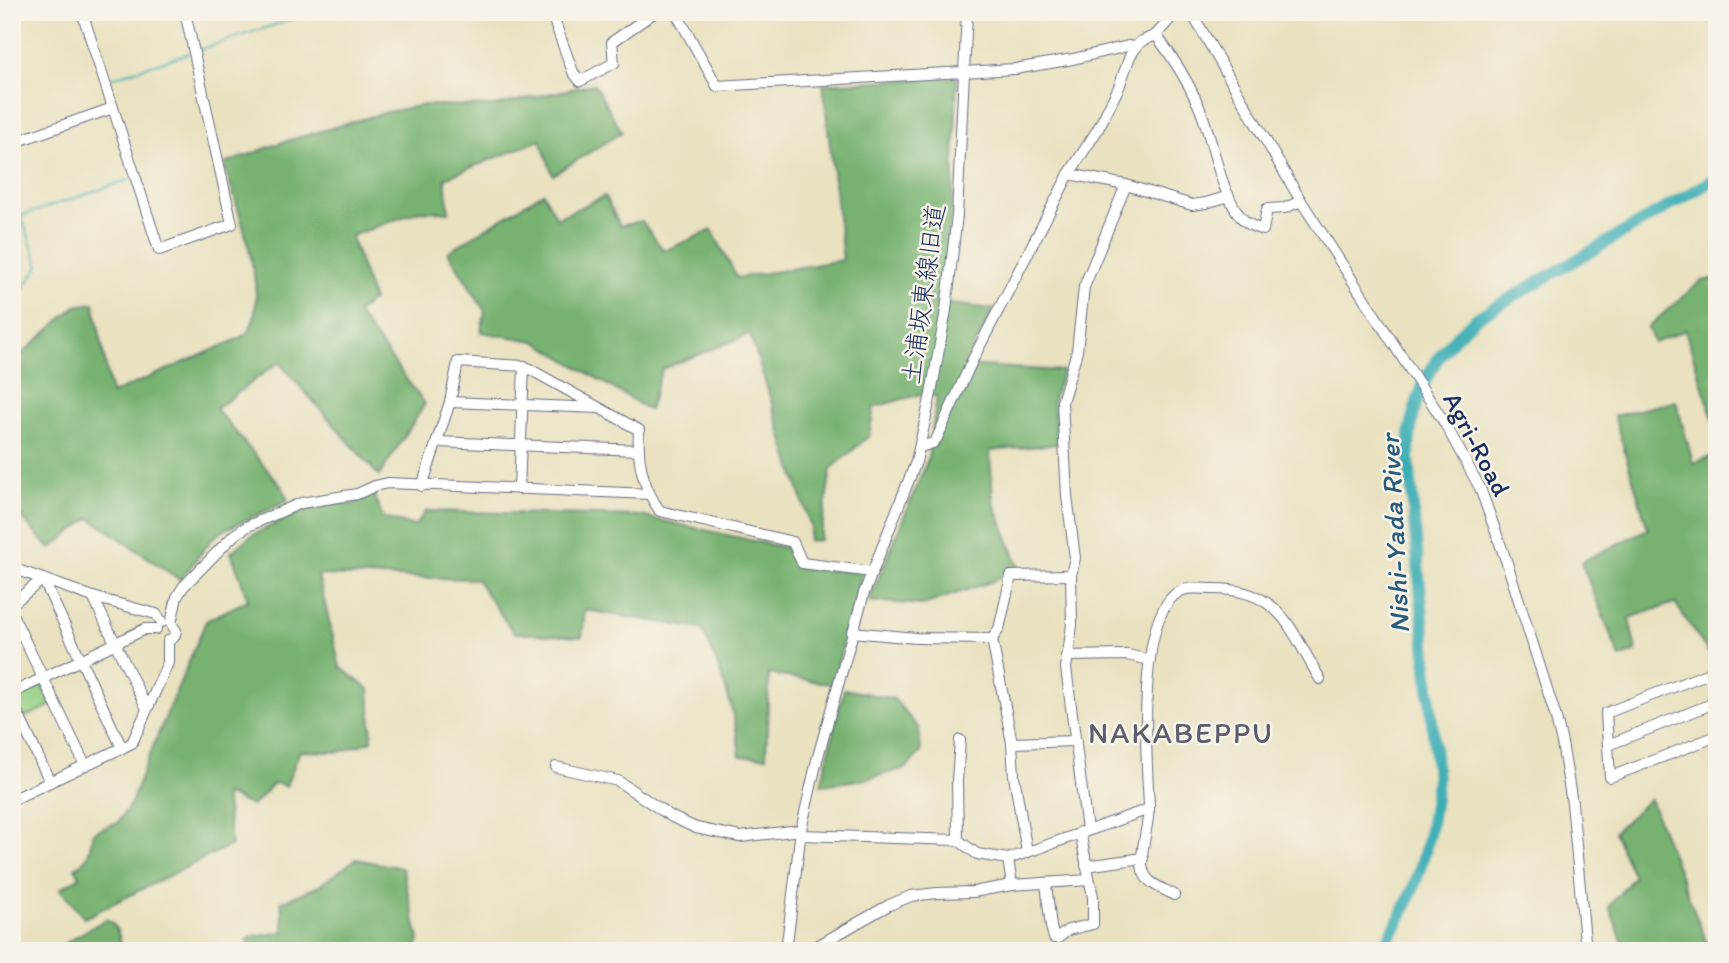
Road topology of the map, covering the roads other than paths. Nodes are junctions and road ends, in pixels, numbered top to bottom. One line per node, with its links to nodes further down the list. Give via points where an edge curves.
1 (82, 12): 12 (street)
2 (185, 12): 12 (street, via 232,224 159,250)
3 (551, 12): 4 (street, via 580,81 614,63 612,42)
4 (655, 12)
5 (674, 12): 11 (street, via 717,86)
6 (967, 12): 11 (street, 土浦坂東線旧道)
7 (1176, 12): 9 (street)
8 (1191, 12): 17 (street, Agri-Road)
9 (1156, 35): 10 (street); 16 (street, via 1198,104)
10 (1136, 47): 11 (street, via 1015,69); 14 (street, via 1098,129)
11 (964, 72): 24 (street, 土浦坂東線旧道, via 957,215 946,310)
12 (113, 108): 13 (street)
13 (12, 143)
14 (1069, 174): 15 (street); 24 (street, via 937,438)
15 (1126, 185): 16 (street, via 1192,205); 31 (street, via 1084,287 1077,351 1062,402 1066,496 1075,558)
16 (1229, 196): 17 (street, via 1241,217 1263,230 1267,209)
17 (1301, 201): 74 (street, Agri-Road, via 1428,397 1470,467 1490,513 1562,743)
18 (524, 366): 19 (street, via 458,362); 20 (street); 21 (street)
19 (450, 402): 20 (street); 22 (street)
20 (522, 406): 21 (street); 23 (street)
21 (603, 409): 25 (street, via 639,430)
22 (437, 442): 23 (street); 26 (street)
23 (521, 446): 25 (street); 27 (street)
24 (920, 447): 30 (street, 土浦坂東線旧道)
25 (639, 450): 28 (street)
26 (422, 486): 27 (street); 36 (street, via 381,484 356,494 301,503 248,526 183,587)
27 (519, 489): 28 (street)
28 (650, 494): 30 (street, via 664,514 793,542 802,563)
29 (14, 571): 32 (street)
30 (872, 572): 37 (street, 土浦坂東線旧道)
31 (1071, 575): 38 (street, via 1011,576 999,629); 41 (street, via 1073,609)
32 (43, 579): 33 (street); 34 (street); 42 (street)
33 (93, 597): 36 (street, via 156,614); 40 (street)
34 (12, 604)
35 (12, 614): 45 (street)
36 (163, 625): 39 (street, via 159,638); 39 (street, via 176,631); 40 (street)
37 (852, 632): 38 (street); 63 (street, 土浦坂東線旧道)
38 (992, 639): 54 (street)
39 (169, 640): 50 (street, via 167,663)
40 (116, 643): 42 (street); 50 (street)
41 (1066, 656): 43 (street, via 1127,655); 53 (street)
42 (81, 660): 45 (street); 56 (street)
43 (1150, 660): 46 (street, via 1154,634 1175,594 1187,589 1233,589 1260,597 1279,611); 61 (street, via 1145,761)
44 (1717, 670): 55 (street, via 1606,713)
45 (43, 678): 47 (street); 57 (street)
46 (1320, 679)
47 (12, 693)
48 (12, 701): 59 (street)
49 (1717, 702): 55 (street)
50 (146, 707): 56 (street, via 132,743)
51 (1717, 736): 55 (street, via 1611,777)
52 (960, 740): 64 (street)
53 (1076, 741): 54 (street); 62 (street)
54 (1012, 743): 65 (street)
55 (1608, 745)
56 (122, 748): 57 (street)
57 (85, 765): 59 (street)
58 (556, 766): 63 (street, via 618,781 696,828 740,837)
59 (50, 782): 60 (street)
60 (13, 797)
61 (1149, 808): 62 (street); 66 (street)
62 (1084, 831): 65 (street); 68 (street)
63 (801, 833): 64 (street); 73 (street, 土浦坂東線旧道)
64 (958, 840): 67 (street, via 977,854)
65 (1027, 852): 67 (street)
66 (1143, 858): 68 (street); 72 (street, via 1146,876)
67 (1008, 859): 71 (street)
68 (1086, 866): 69 (street)
69 (1089, 880): 70 (street); 70 (street, via 1093,924 1068,930 1058,938 1051,927)
70 (1046, 884): 71 (street)
71 (1012, 885): 73 (street, via 911,897 817,946)
72 (1174, 895)
73 (786, 950)
74 (1586, 951)

